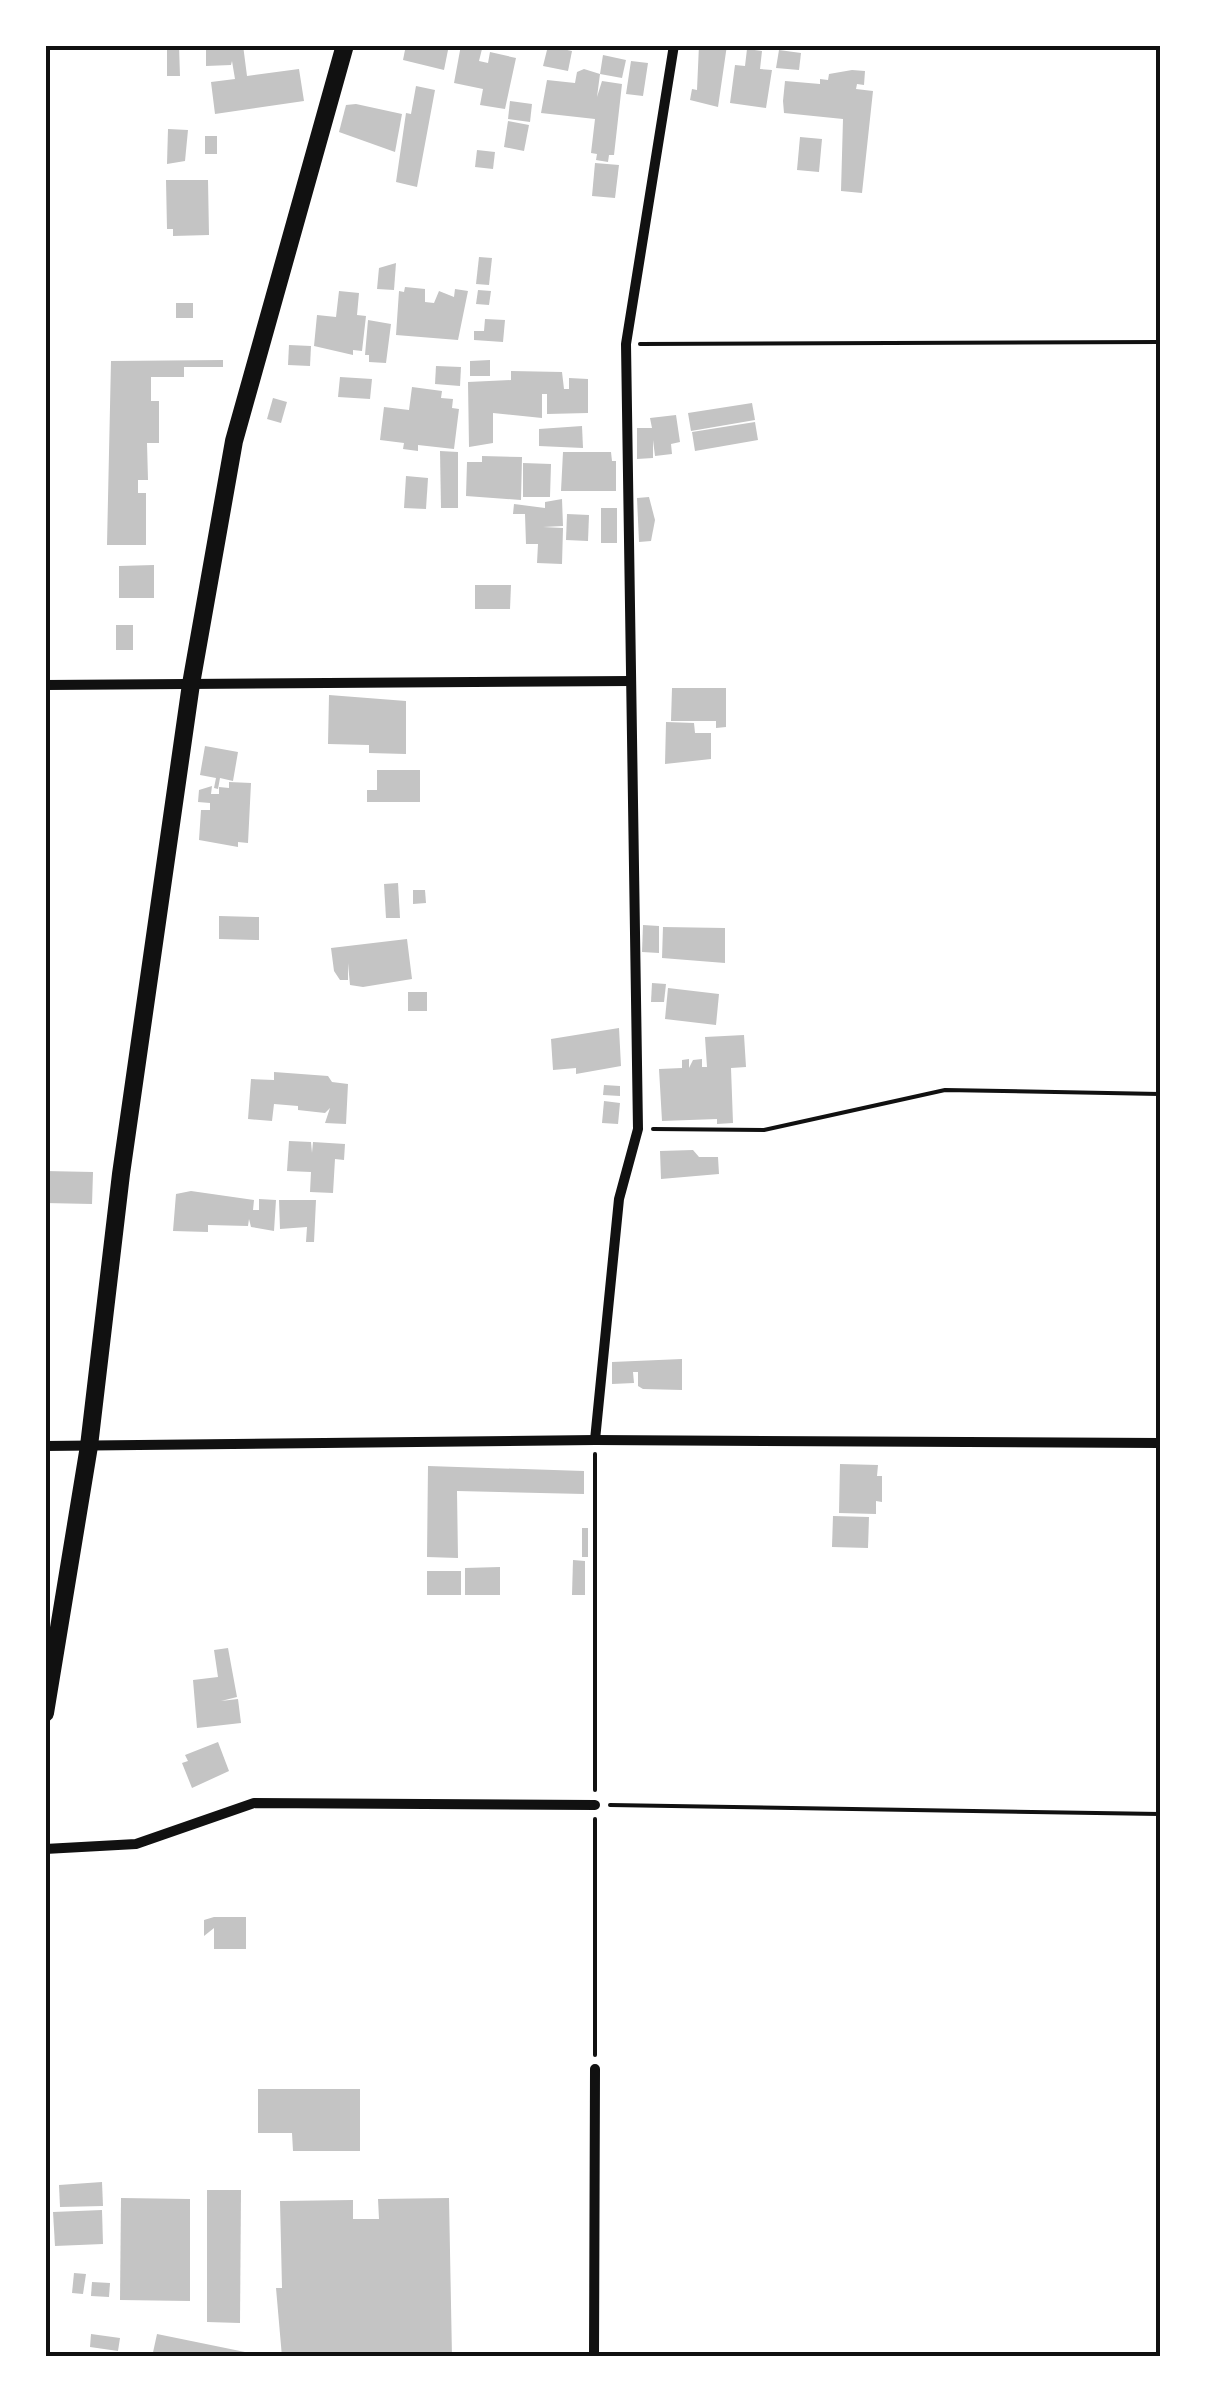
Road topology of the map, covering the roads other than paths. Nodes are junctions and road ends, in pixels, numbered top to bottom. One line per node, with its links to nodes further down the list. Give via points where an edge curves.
1 (345, 45): 4 (main road, via 234,441)
2 (674, 45): 3 (street, via 626,344)
3 (631, 681): 4 (street); 6 (street, via 638,1129 618,1199)
4 (191, 684): 5 (street); 9 (main road)
5 (45, 686)
6 (595, 1440): 7 (street); 9 (street)
7 (1160, 1443)
8 (45, 1446): 9 (street)
9 (89, 1446): 10 (main road)
10 (45, 1714)
11 (595, 1805): 12 (street, via 254,1802 136,1844)
12 (45, 1849)
13 (595, 2069): 14 (street)
14 (594, 2357)

